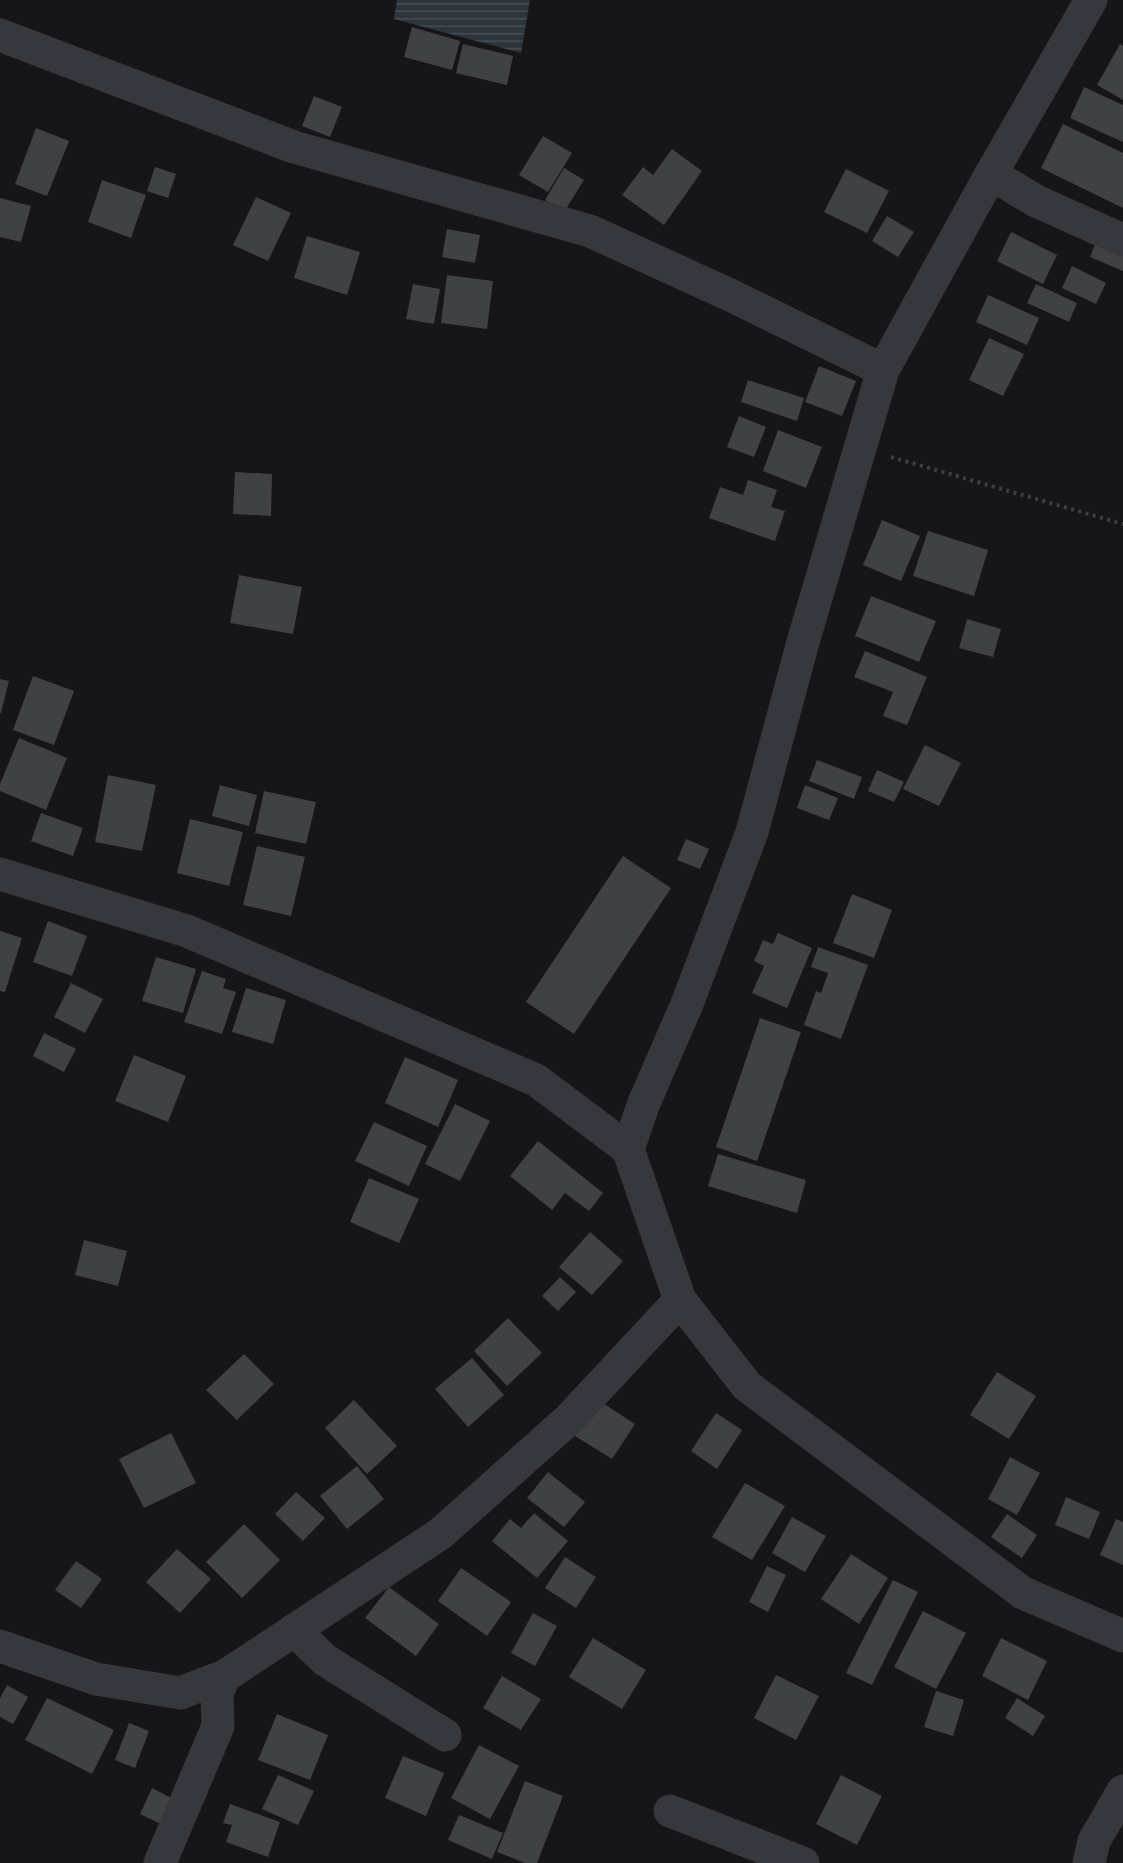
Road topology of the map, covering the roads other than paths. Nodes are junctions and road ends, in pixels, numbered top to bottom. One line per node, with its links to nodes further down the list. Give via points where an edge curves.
1 (1092, 0): 3 (street)
2 (0, 35): 5 (street, via 294,147 590,231)
3 (991, 174): 4 (street, via 1035,201); 5 (street)
4 (1123, 240)
5 (883, 370): 7 (street, via 752,832)
6 (0, 874): 7 (street, via 187,931 536,1080)
7 (628, 1149): 8 (street)
8 (680, 1300): 9 (street, via 568,1419 440,1534); 10 (street, via 756,1394 1023,1593)
9 (294, 1630): 12 (street); 13 (street, via 325,1660)
10 (1123, 1635)
11 (0, 1646): 12 (street, via 96,1678 180,1693)
12 (225, 1676): 16 (street, via 217,1692 218,1726)
13 (445, 1734)
14 (1123, 1791): 18 (street, via 1094,1841)
15 (670, 1811): 17 (street)
16 (160, 1863)
17 (803, 1863)
18 (1089, 1863)

